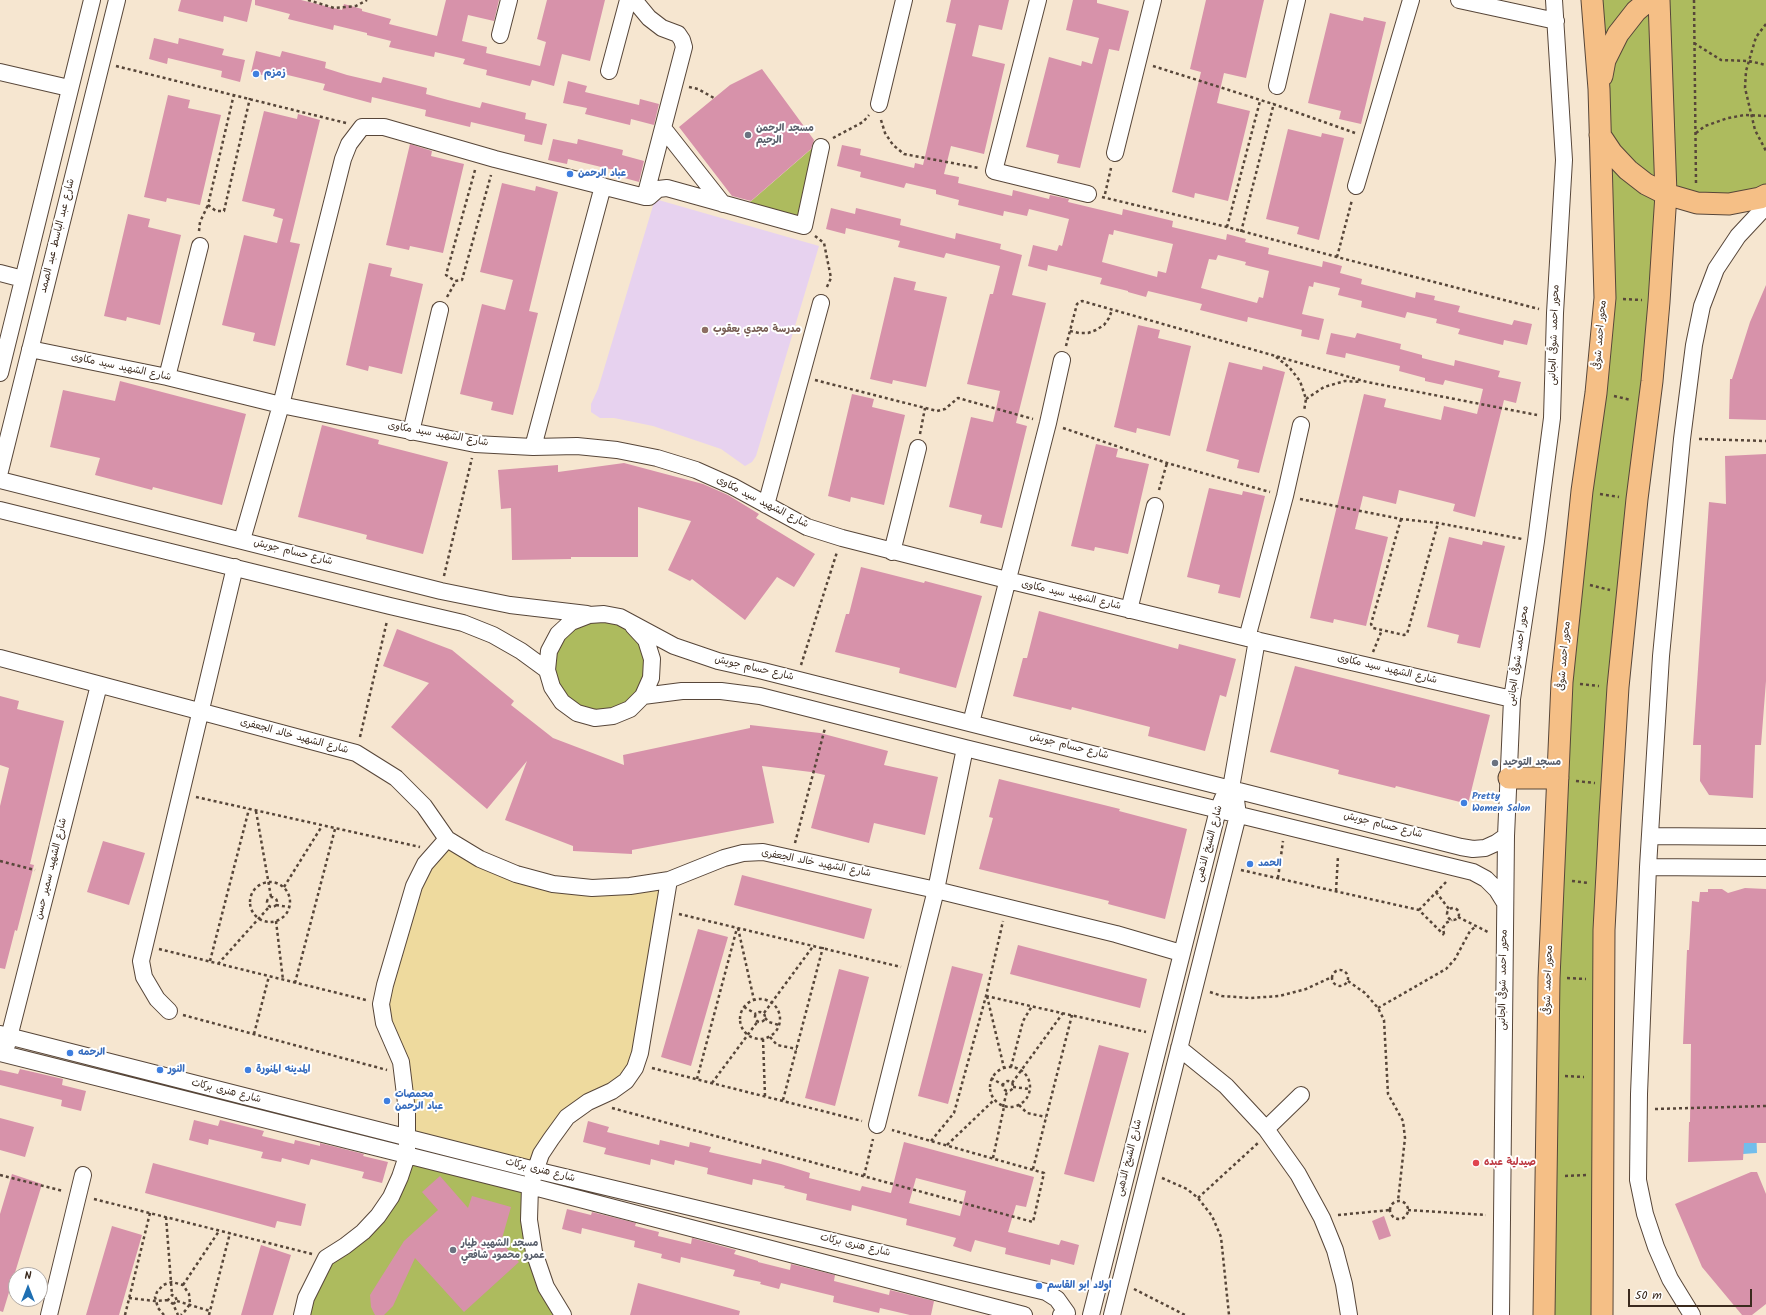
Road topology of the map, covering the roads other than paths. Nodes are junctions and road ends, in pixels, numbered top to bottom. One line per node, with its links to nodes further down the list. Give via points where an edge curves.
1 (92, 0): 21 (street)
2 (117, 0): 40 (street, شارع عبد الباسط عبد الصمد)
3 (509, 0): 17 (street)
4 (628, 0): 18 (street)
5 (634, 0): 24 (street, via 649,18 662,28 678,34 684,48)
6 (904, 0): 23 (street)
7 (1038, 0): 30 (street, via 994,171)
8 (1153, 0): 27 (street)
9 (1297, 0): 20 (street)
10 (1411, 0): 29 (street)
11 (1459, 0): 16 (street)
12 (1554, 0): 16 (street, محور احمد شوقى الجانبى)
13 (1592, 0): 22 (main road, محور احمد شوقى)
14 (1649, 0): 22 (main road, via 1636,10 1618,34 1605,60)
15 (1659, 0): 31 (main road)
16 (1556, 21): 66 (street, محور احمد شوقى الجانبى, via 1564,160 1552,418)
17 (500, 35)
18 (609, 71)
19 (0, 72): 21 (street)
20 (1277, 86)
21 (70, 88): 37 (street)
22 (1599, 89): 25 (main road, محور احمد شوقى)
23 (879, 104)
24 (663, 128): 32 (street); 34 (street)
25 (1600, 135): 31 (main road, via 1612,154 1628,170 1646,184); 71 (main road, محور احمد شوقى, via 1605,298 1562,682)
26 (821, 147): 34 (street, via 804,226)
27 (1115, 154)
28 (603, 186): 32 (street); 44 (street, via 495,159 384,127 362,127 349,144 343,159); 47 (street)
29 (1356, 186)
30 (1088, 194)
31 (1666, 194): 33 (main road, via 1697,203); 107 (main road, via 1659,302 1618,687 1606,886 1603,979)
32 (645, 197): 34 (street, via 662,188)
33 (1765, 203): 76 (street, via 1738,236 1716,270 1702,306 1694,345 1682,439 1661,656)
34 (723, 204)
35 (200, 246): 43 (street)
36 (0, 273): 37 (street)
37 (23, 279): 42 (street)
38 (821, 302): 51 (street)
39 (440, 310): 46 (street)
40 (30, 349): 43 (street, شارع الشهيد سيد مكاوى); 49 (street, شارع عبد الباسط عبد الصمد)
41 (1062, 360): 57 (street)
42 (0, 373)
43 (167, 377): 44 (street, شارع الشهيد سيد مكاوى)
44 (280, 405): 46 (street, شارع الشهيد سيد مكاوى); 54 (street)
45 (1301, 425): 61 (street)
46 (411, 432): 47 (street, شارع الشهيد سيد مكاوى, via 475,444)
47 (533, 447): 51 (street, شارع الشهيد سيد مكاوى, via 577,446 657,458 696,470)
48 (918, 448): 55 (street)
49 (0, 471)
50 (0, 480): 54 (street, شارع حسام جويش)
51 (766, 505): 55 (street, شارع الشهيد سيد مكاوى, via 807,527)
52 (1155, 506): 58 (street)
53 (0, 510): 56 (street)
54 (242, 540): 59 (street, شارع حسام جويش, via 441,591 510,605)
55 (892, 552): 57 (street, شارع الشهيد سيد مكاوى)
56 (235, 567): 63 (street, via 463,623 493,635); 67 (street)
57 (1007, 580): 58 (street, شارع الشهيد سيد مكاوى); 68 (street)
58 (1129, 610): 61 (street, شارع الشهيد سيد مكاوى)
59 (589, 615): 60 (street, via 620,617); 63 (street, via 571,622 558,634 549,651)
60 (633, 626): 65 (street, via 646,640 652,659 651,678); 68 (street, شارع حسام جويش, via 674,646 718,661)
61 (1252, 639): 66 (street, شارع الشهيد سيد مكاوى); 72 (street)
62 (0, 658): 64 (street, شارع الشهيد خالد الجعفرى)
63 (547, 670): 65 (street, via 552,687 562,702 577,713 595,718 613,716 630,708)
64 (99, 685): 67 (street, شارع الشهيد خالد الجعفرى); 86 (street, شارع الشهيد سمير حسن, via 51,874)
65 (643, 696): 69 (street, via 682,691 721,691 760,696)
66 (1512, 699): 70 (street, محور احمد شوقى الجانبى)
67 (200, 712): 78 (street, شارع الشهيد خالد الجعفرى, via 356,753 396,778 424,806); 85 (street, via 141,961 144,977 157,999)
68 (971, 723): 72 (street, شارع حسام جويش)
69 (965, 748): 73 (street); 82 (street)
70 (1509, 778): 71 (main road); 75 (street, محور احمد شوقى الجانبى)
71 (1558, 778): 106 (main road, محور احمد شوقى, via 1549,978)
72 (1231, 788): 73 (street, شارع الشيخ الذهبى); 74 (street, شارع الشيخ الذهبى); 75 (street, شارع حسام جويش, via 1473,849 1485,848)
73 (1218, 810): 74 (street); 84 (street, شارع الشيخ الذهبى)
74 (1238, 815): 83 (street, via 1473,872 1498,890); 87 (street, شارع الشيخ الذهبى)
75 (1506, 836): 83 (street, محور احمد شوقى الجانبى)
76 (1650, 836): 77 (street); 79 (street)
77 (1766, 837)
78 (447, 838): 81 (street, شارع الشهيد خالد الجعفرى, via 480,859 516,874 553,884 592,888); 92 (street, via 425,864 414,886 381,1004 384,1023 401,1062)
79 (1648, 868): 80 (street); 108 (street, via 1638,1180 1645,1214 1656,1247 1670,1279)
80 (1766, 868)
81 (669, 880): 82 (street, شارع الشهيد خالد الجعفرى, via 724,858 743,853 763,852); 94 (street, via 636,1064 626,1082 588,1102 567,1117 544,1149)
82 (936, 890): 84 (street, شارع الشهيد خالد الجعفرى, via 1116,934); 90 (street)
83 (1505, 903): 105 (street, محور احمد شوقى الجانبى)
84 (1181, 953): 102 (street, شارع الشيخ الذهبى)
85 (169, 1011)
86 (5, 1035): 88 (street, شارع الشهيد سمير حسن); 92 (street, شارع هنرى بركات)
87 (1179, 1048): 91 (street, via 1226,1086); 103 (street, شارع الشيخ الذهبى)
88 (3, 1053): 93 (street, شارع هنرى بركات)
89 (1301, 1095): 91 (street)
90 (877, 1125)
91 (1268, 1131): 104 (street, via 1298,1174 1322,1218 1335,1250)
92 (408, 1138): 93 (street); 94 (street, شارع هنرى بركات)
93 (407, 1156): 96 (street, شارع هنرى بركات); 98 (street, via 400,1177 378,1216 363,1232 326,1258 306,1298)
94 (534, 1170): 96 (street); 101 (street, شارع هنرى بركات, via 1046,1292 1057,1298 1067,1313)
95 (83, 1175): 97 (street)
96 (530, 1186): 99 (street, via 528,1220 534,1252 546,1287); 100 (street, شارع هنرى بركات)
97 (49, 1315)
98 (302, 1315)
99 (563, 1315)
100 (1024, 1315)
101 (1061, 1315)
102 (1091, 1315)
103 (1112, 1315)
104 (1349, 1315)
105 (1501, 1315)
106 (1544, 1315)
107 (1602, 1315)
108 (1692, 1315)

